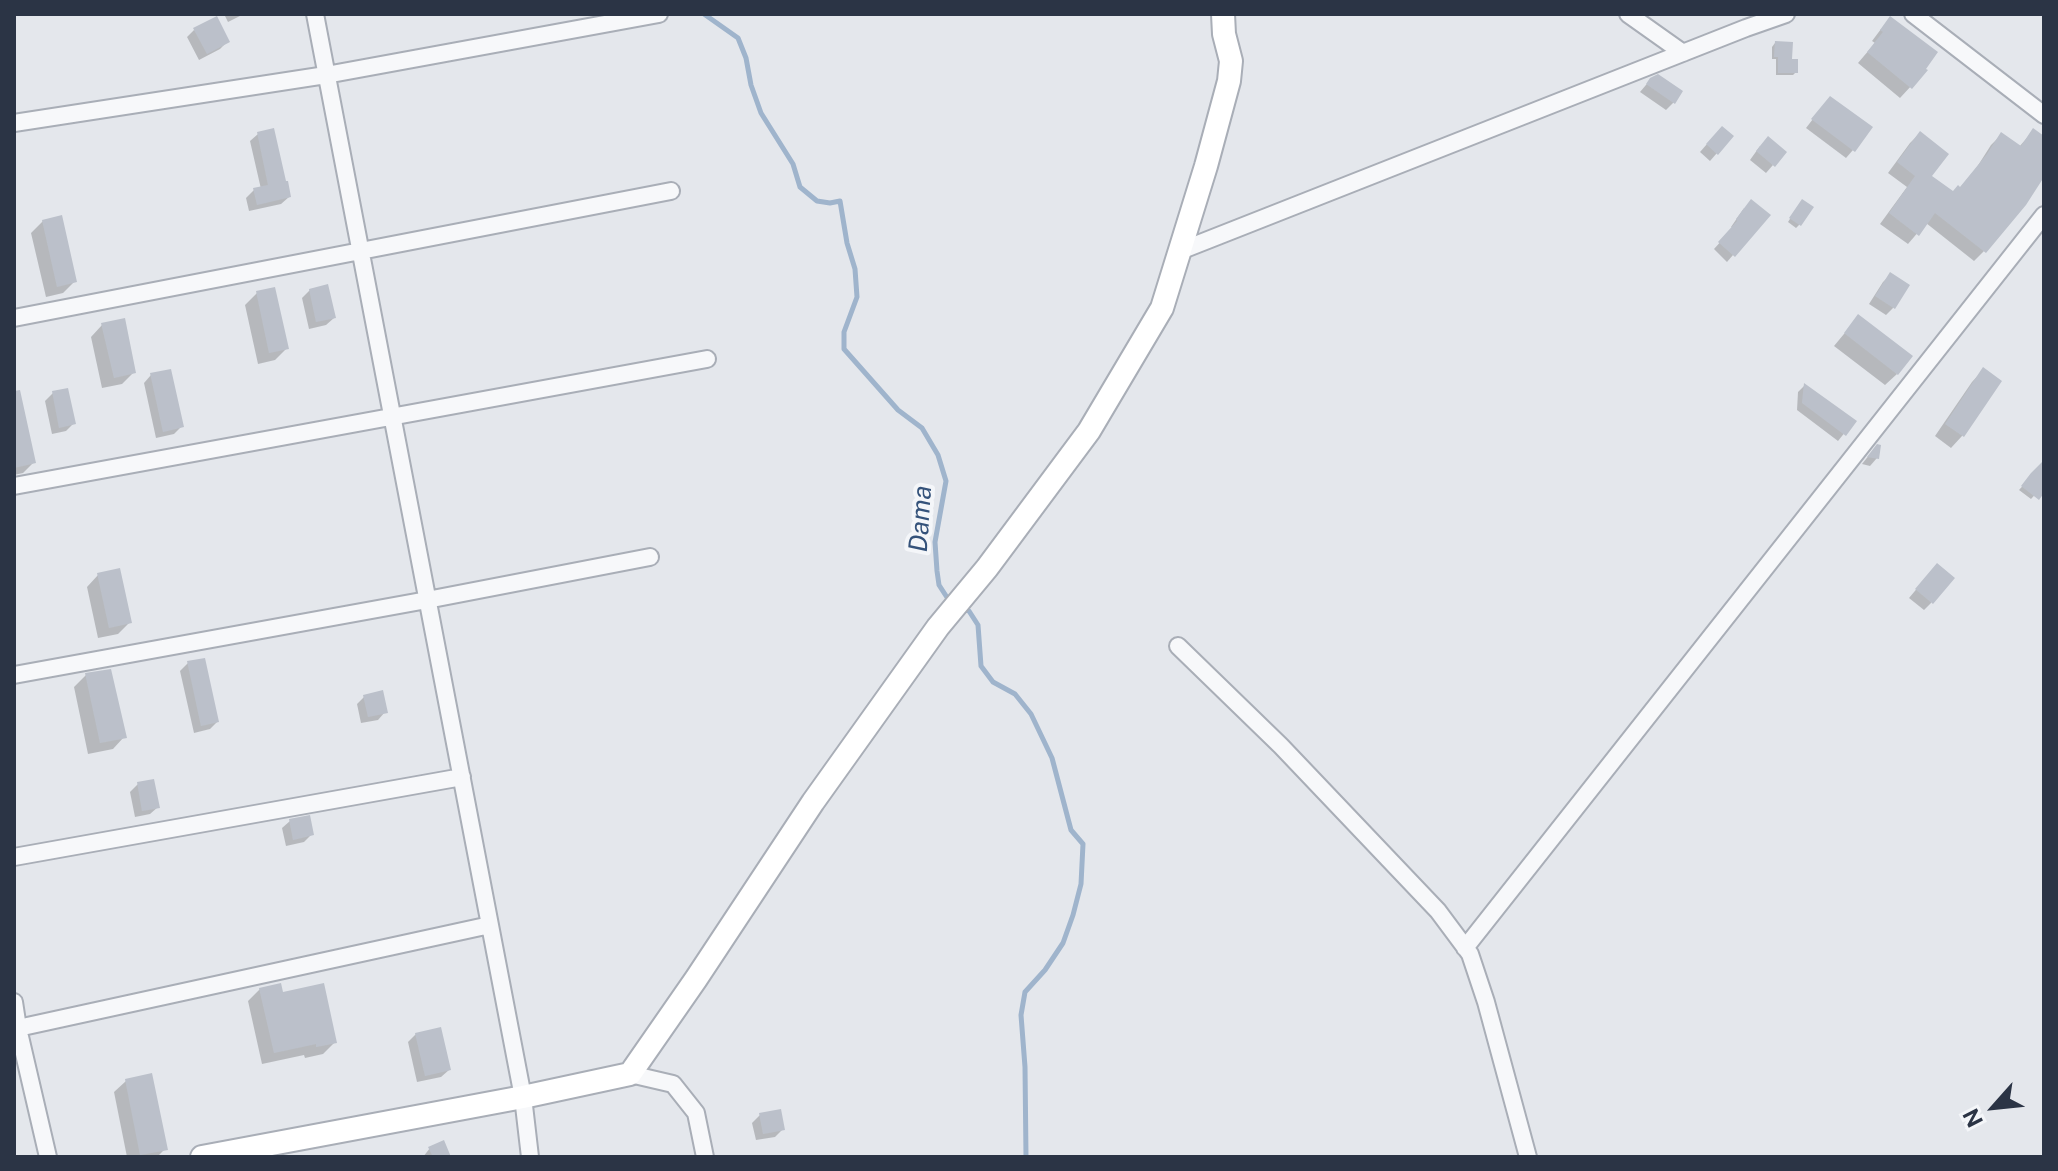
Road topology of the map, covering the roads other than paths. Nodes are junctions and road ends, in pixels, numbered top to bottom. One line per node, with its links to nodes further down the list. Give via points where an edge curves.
1 (315, 14): 8 (street)
2 (659, 14): 8 (street)
3 (1223, 14): 14 (street, via 1229,81)
4 (1628, 14): 7 (street)
5 (1786, 14): 7 (street)
6 (1913, 14): 9 (street)
7 (1683, 53): 14 (street)
8 (326, 75): 10 (street); 13 (street)
9 (2044, 115)
10 (14, 123)
11 (671, 191): 13 (street)
12 (2044, 215): 26 (street)
13 (360, 251): 15 (street); 17 (street)
14 (1180, 251): 29 (street, via 1162,308 1089,431 938,627 813,802)
15 (14, 318)
16 (707, 359): 17 (street)
17 (392, 417): 18 (street); 20 (street)
18 (14, 486)
19 (650, 557): 20 (street)
20 (427, 600): 22 (street); 23 (street)
21 (1178, 646): 26 (street, via 1344,812 1438,911)
22 (14, 675)
23 (462, 777): 24 (street); 25 (street)
24 (14, 857)
25 (490, 925): 28 (street); 30 (street)
26 (1465, 948): 35 (street, via 1486,1002)
27 (14, 1002): 28 (street)
28 (18, 1028): 31 (street)
29 (630, 1074): 30 (street); 34 (street, via 673,1084 696,1113)
30 (523, 1097): 32 (street); 33 (street)
31 (48, 1157)
32 (202, 1157)
33 (530, 1157)
34 (705, 1157)
35 (1528, 1157)

